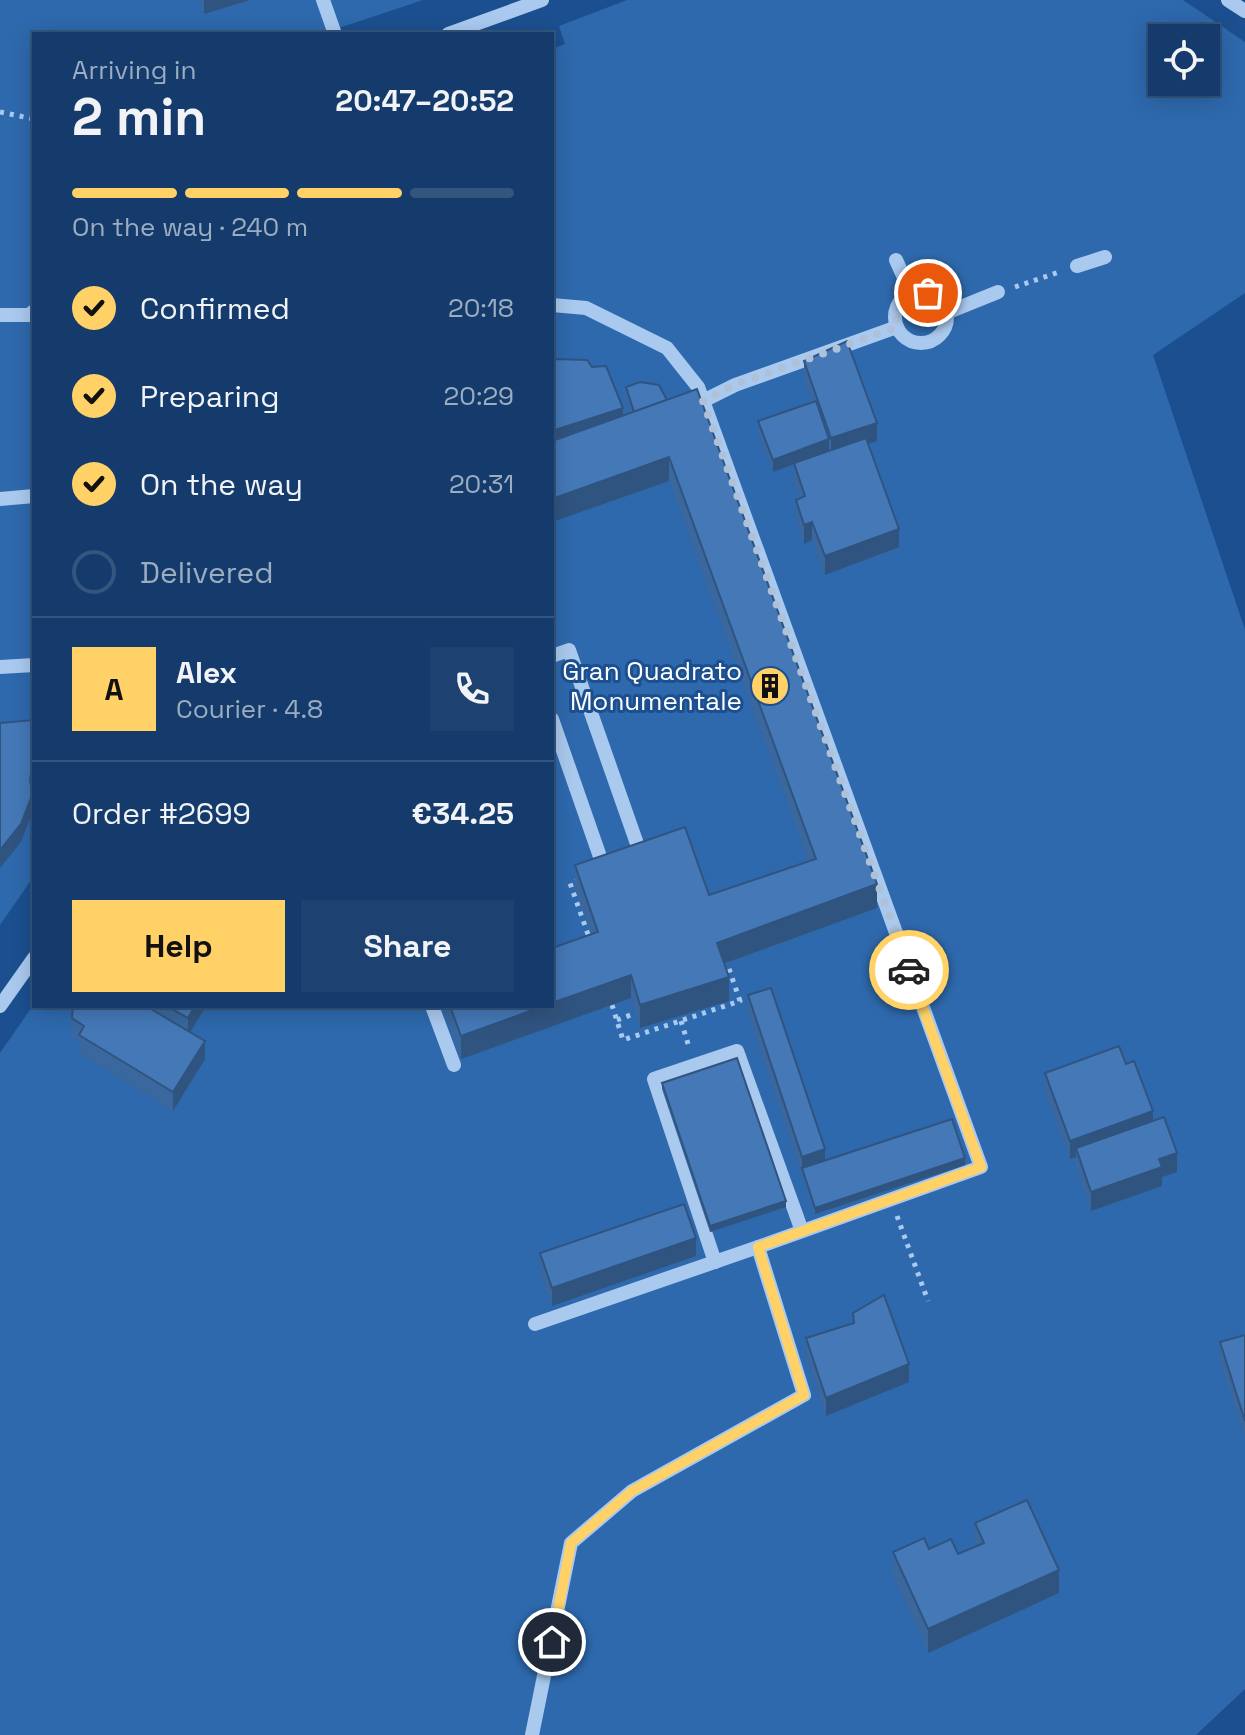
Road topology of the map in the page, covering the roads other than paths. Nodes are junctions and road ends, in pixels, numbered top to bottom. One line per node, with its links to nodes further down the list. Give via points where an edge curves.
1 (323, 0): 5 (street)
2 (542, 0): 6 (street)
3 (1228, 0): 4 (street)
4 (1245, 11)
5 (334, 32)
6 (454, 32)
7 (1105, 257): 9 (street)
8 (896, 260): 11 (street)
9 (1077, 266)
10 (998, 292): 13 (street)
11 (911, 293): 13 (street, via 936,297); 16 (street, via 896,308)
12 (554, 305): 17 (street, via 586,308 667,348)
13 (946, 313): 16 (street, via 943,331 928,342 915,343)
14 (0, 315): 15 (street)
15 (32, 315)
16 (897, 327): 17 (street)
17 (703, 401): 30 (street, via 981,1167 889,1194)
18 (32, 496): 19 (street)
19 (0, 499)
20 (554, 655): 24 (street, via 569,650)
21 (32, 665): 22 (street)
22 (0, 667)
23 (554, 725): 25 (street)
24 (642, 859)
25 (605, 871)
26 (32, 961): 27 (street)
27 (0, 1006)
28 (433, 1008): 29 (street)
29 (454, 1065)
30 (802, 1231): 31 (street); 32 (street, via 737,1051 654,1079)
31 (758, 1247): 32 (street); 34 (street, via 804,1395 632,1491 571,1543)
32 (715, 1262): 33 (street)
33 (535, 1324)
34 (532, 1735)

